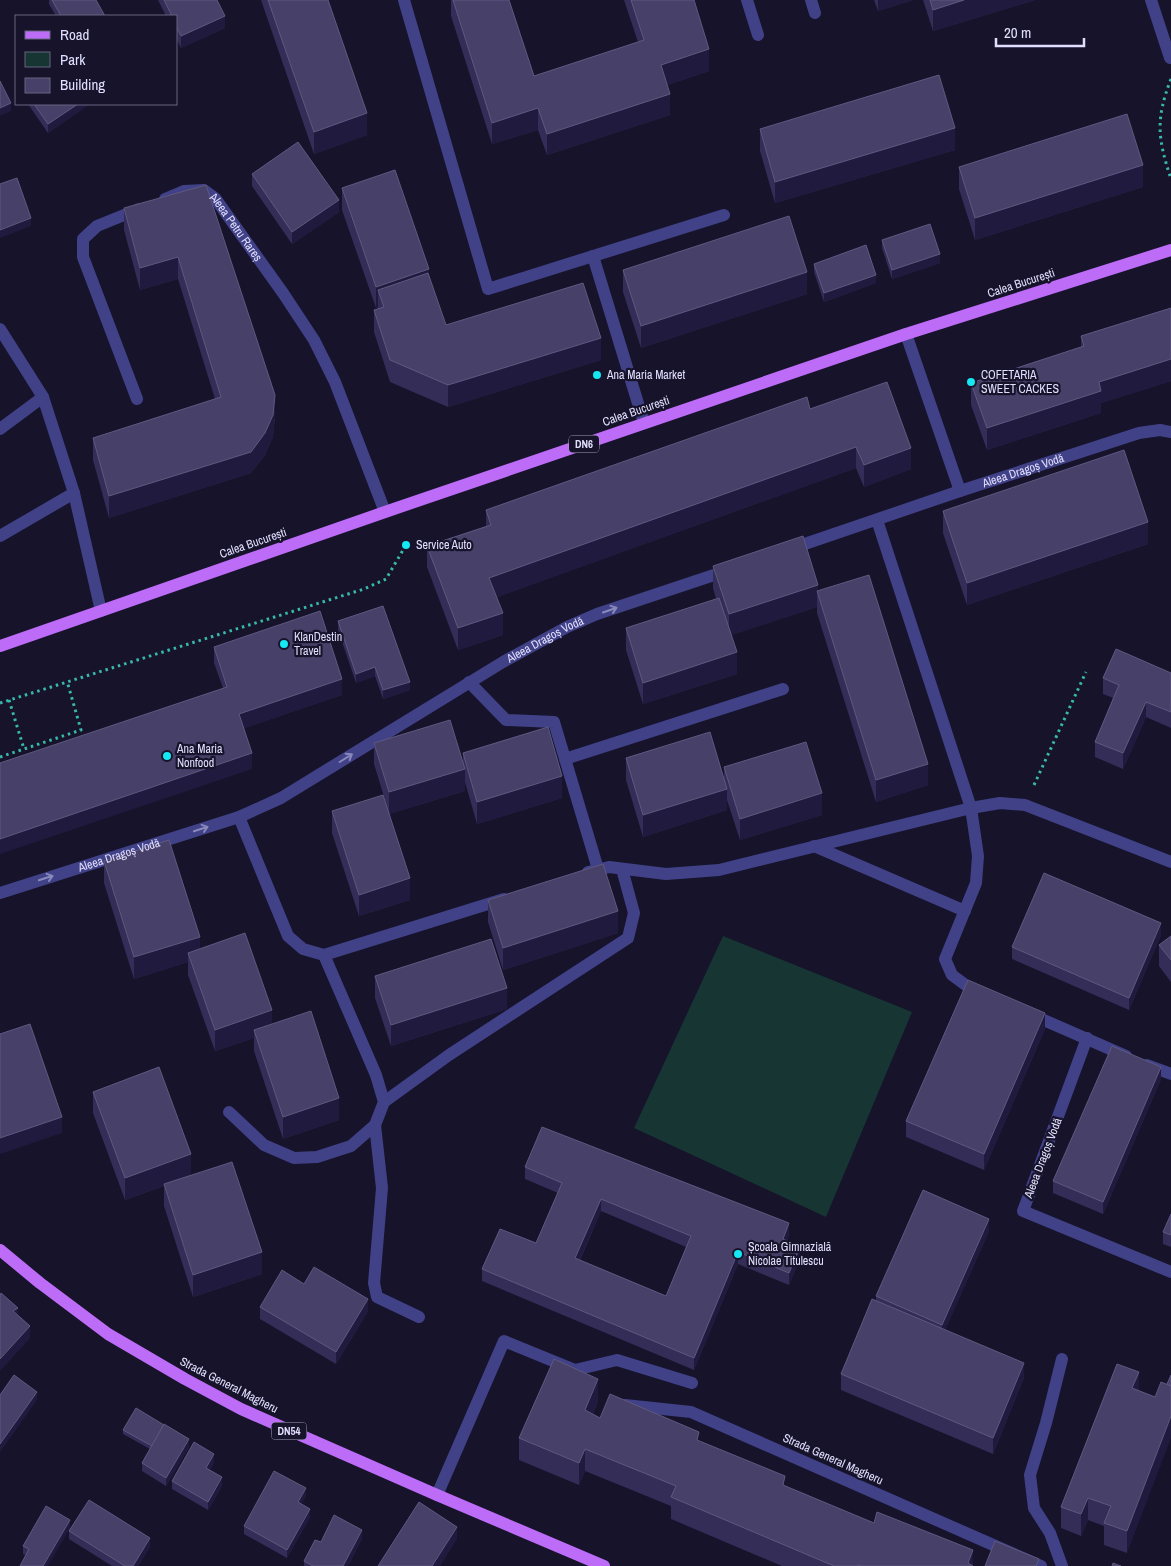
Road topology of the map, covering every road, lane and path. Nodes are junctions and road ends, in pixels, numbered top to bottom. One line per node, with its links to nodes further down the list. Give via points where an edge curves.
1 (404, 0): 12 (street, via 488,289)
2 (747, 0): 6 (street)
3 (811, 0): 5 (street)
4 (1151, 0): 7 (street)
5 (815, 13)
6 (758, 36)
7 (1170, 58)
8 (1171, 79): 9 (path, via 1159,132)
9 (1171, 180)
10 (724, 215): 12 (street)
11 (1171, 250): 14 (main road, Calea București / DN6)
12 (593, 256): 17 (street)
13 (0, 329): 15 (street)
14 (906, 334): 17 (main road, Calea București / DN6); 20 (street)
15 (43, 397): 18 (street); 21 (street)
16 (136, 399): 22 (street, Aleea Petru Rareș, via 83,257 83,239 97,226 153,203 184,191 204,190 215,198 314,340 335,382)
17 (644, 423): 22 (main road, Calea București / DN6)
18 (0, 429)
19 (1171, 432): 20 (street, Aleea Dragoș Vodă, via 1139,432)
20 (960, 491): 23 (street, Aleea Dragoș Vodă)
21 (74, 494): 24 (street); 28 (street)
22 (386, 512): 28 (main road, Calea București / DN6)
23 (877, 520): 26 (street, Aleea Dragoș Vodă); 40 (street)
24 (0, 536)
25 (406, 545): 31 (path, via 386,579 364,588)
26 (775, 554)
27 (737, 567): 32 (street, Aleea Dragoș Vodă, one-way to 27, via 589,617)
28 (101, 611): 29 (main road, Calea București / DN6)
29 (0, 646)
30 (1086, 672): 39 (path)
31 (67, 681): 34 (path); 36 (path, via 81,730)
32 (469, 682): 38 (street, via 506,720 554,722); 41 (street, Aleea Dragoș Vodă, one-way to 32, via 281,798)
33 (783, 688): 38 (street)
34 (10, 700): 35 (path); 36 (path)
35 (0, 703)
36 (24, 749): 37 (path)
37 (0, 757)
38 (565, 759): 44 (street)
39 (1025, 806): 40 (street, via 1000,803); 43 (street)
40 (971, 808): 42 (street); 49 (street, via 978,856 976,883)
41 (239, 817): 47 (street, Aleea Dragoș Vodă, one-way to 41); 50 (street, via 288,936 303,949)
42 (814, 846): 45 (street, via 719,870 666,874); 49 (street)
43 (1171, 862)
44 (598, 869): 45 (street); 46 (street)
45 (622, 869): 55 (street, via 634,913 628,938)
46 (579, 875)
47 (0, 893)
48 (513, 896): 50 (street)
49 (965, 911): 51 (street, via 945,959 952,975)
50 (324, 955): 55 (street, via 376,1075)
51 (993, 998)
52 (1019, 1009): 53 (street)
53 (1087, 1038): 54 (street); 59 (street, Aleea Dragoș Vodă, via 1023,1211)
54 (1171, 1074)
55 (384, 1102): 57 (street)
56 (229, 1112): 57 (street, via 264,1145 294,1158 317,1157 351,1146)
57 (375, 1126): 60 (street, via 382,1188 374,1283 377,1297)
58 (0, 1250): 64 (main road, Strada General Magheru / DN54, via 108,1334 185,1379 241,1409)
59 (1171, 1272)
60 (419, 1317)
61 (1062, 1359): 67 (street, via 1030,1475 1034,1508 1050,1533)
62 (692, 1383): 64 (street, via 617,1360 575,1370 504,1341)
63 (616, 1404): 66 (street, Strada General Magheru, via 691,1412)
64 (437, 1495): 65 (main road, Strada General Magheru / DN54)
65 (604, 1566)
66 (1041, 1566)
67 (1062, 1566)

